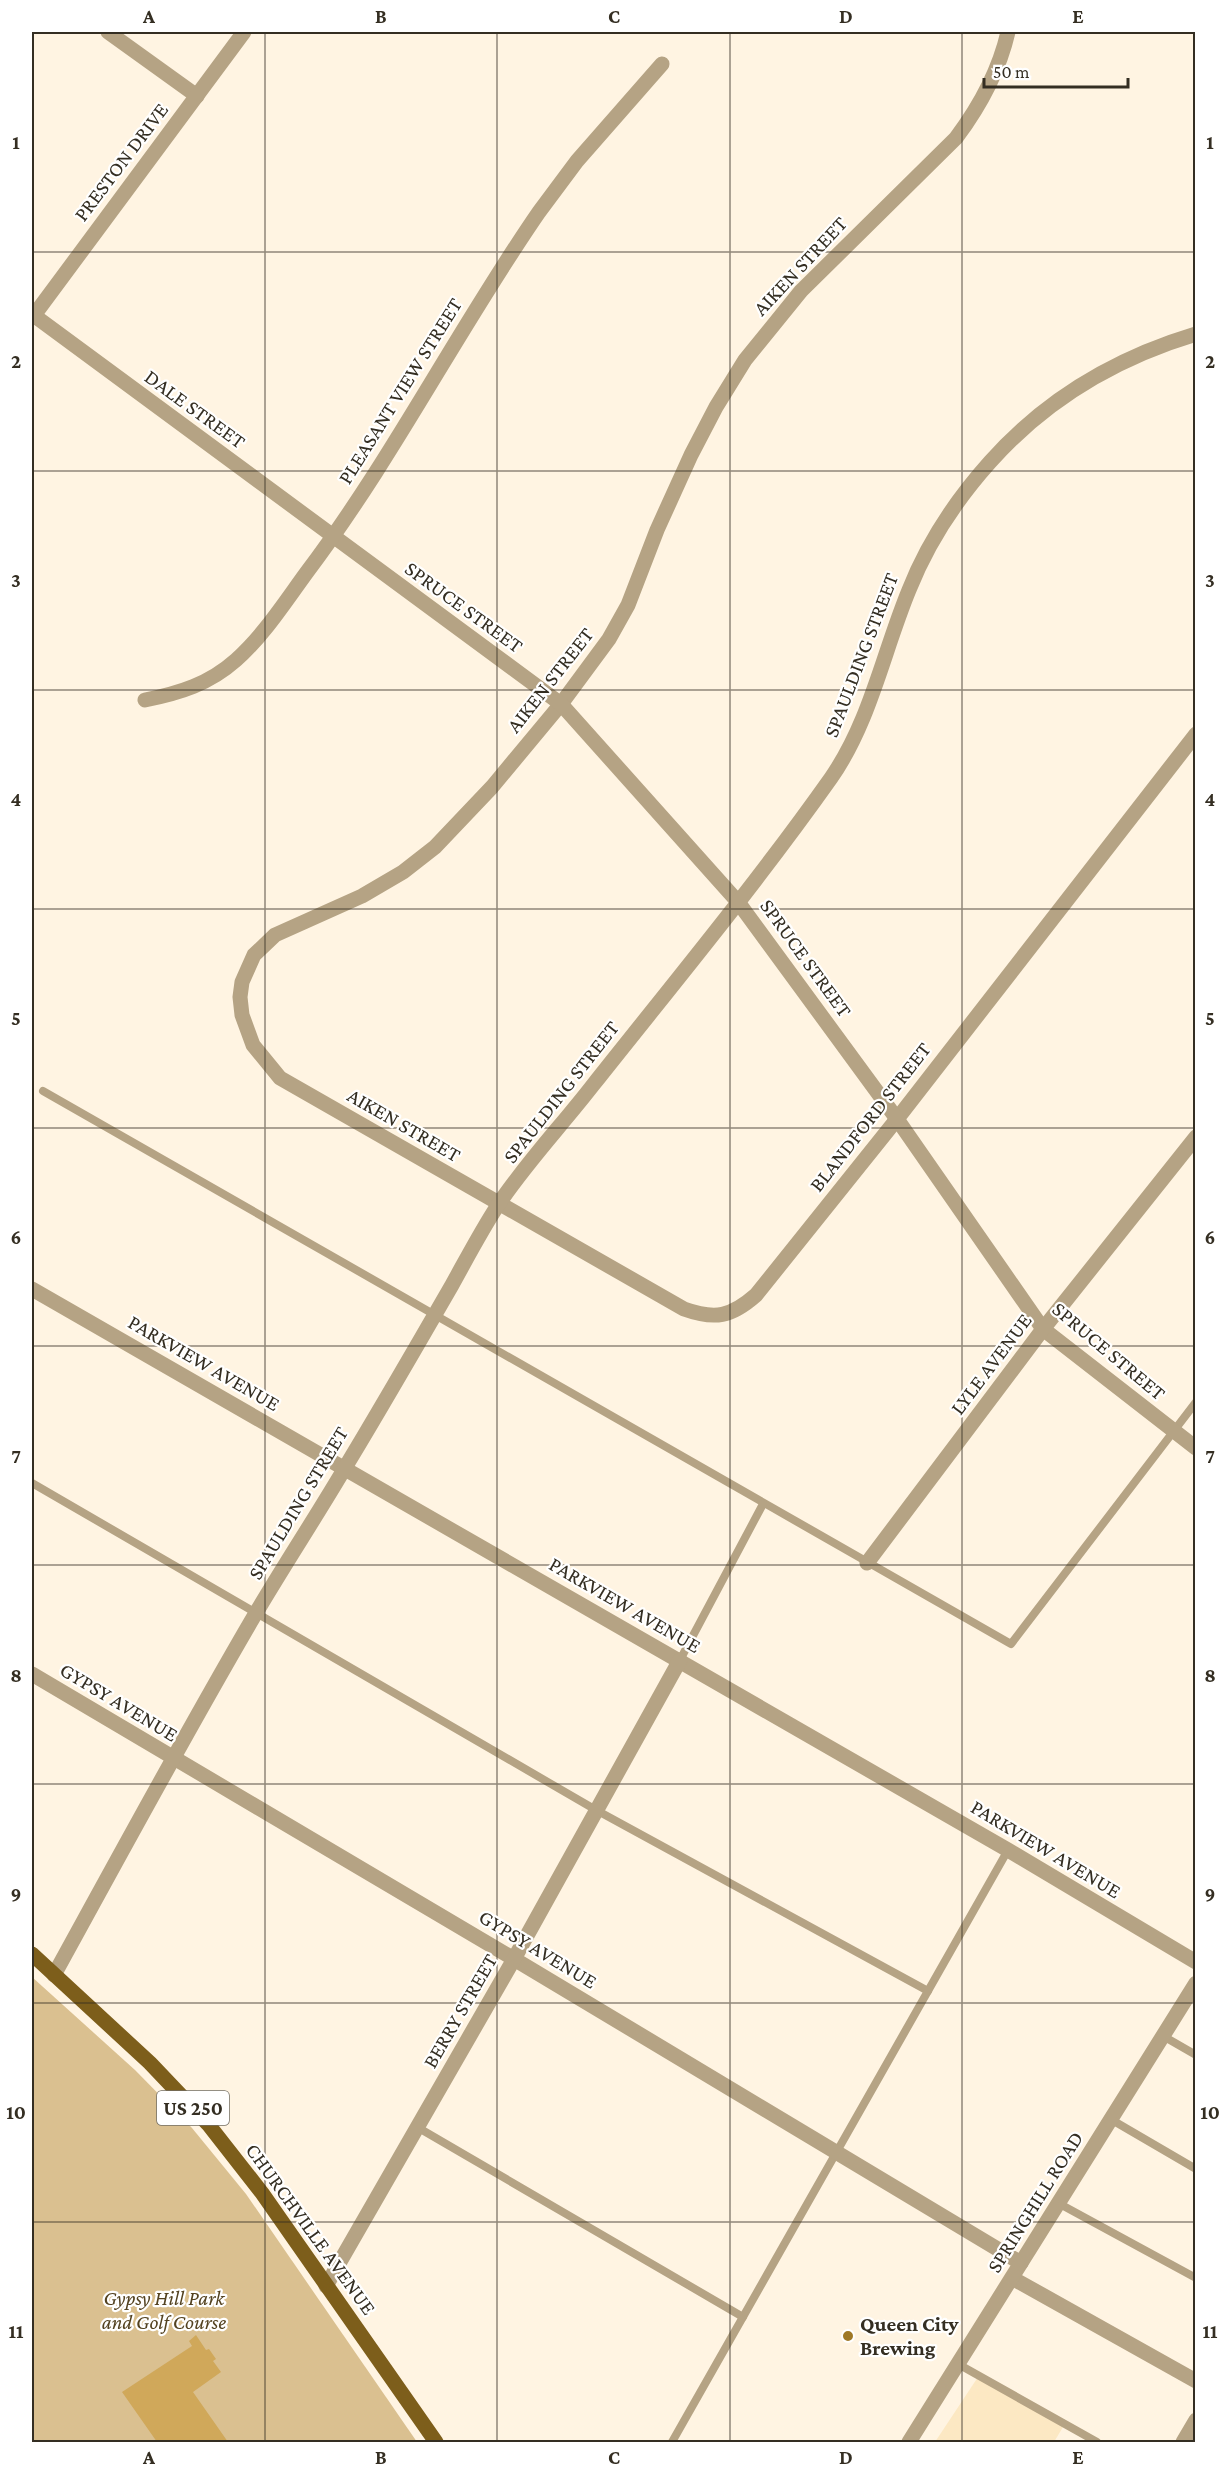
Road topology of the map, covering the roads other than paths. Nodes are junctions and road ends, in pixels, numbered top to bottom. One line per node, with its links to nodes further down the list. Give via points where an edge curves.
1 (108, 32): 5 (street)
2 (244, 32): 5 (street, PRESTON DRIVE)
3 (1008, 32): 10 (street, AIKEN STREET, via 990,84 956,138 801,291 739,370 691,455 621,619)
4 (662, 64): 8 (street, PLEASANT VIEW STREET, via 577,161 535,217)
5 (197, 96): 6 (street, PRESTON DRIVE)
6 (32, 316): 8 (street, DALE STREET)
7 (1196, 334): 12 (street, SPAULDING STREET, via 1145,351 1082,383 1019,432 966,491 916,572 874,689 835,772)
8 (334, 537): 9 (street, PLEASANT VIEW STREET, via 255,643 234,662 194,687); 10 (street, SPRUCE STREET)
9 (146, 700)
10 (561, 704): 12 (street, SPRUCE STREET); 16 (street, AIKEN STREET, via 492,787 435,847 376,888 272,937 250,962 240,989 249,1036 280,1078)
11 (1196, 734): 14 (street, BLANDFORD STREET)
12 (738, 902): 14 (street, SPRUCE STREET); 16 (street, SPAULDING STREET)
13 (43, 1091): 18 (lane)
14 (897, 1119): 16 (street, BLANDFORD STREET, via 756,1295 727,1314 702,1315 684,1309); 19 (street, SPRUCE STREET)
15 (1196, 1137): 19 (street, LYLE AVENUE)
16 (499, 1204): 18 (street, SPAULDING STREET)
17 (32, 1289): 23 (street, PARKVIEW AVENUE)
18 (434, 1315): 23 (street, SPAULDING STREET); 25 (lane)
19 (1043, 1329): 21 (street, SPRUCE STREET); 26 (street, LYLE AVENUE)
20 (1196, 1402): 21 (lane)
21 (1173, 1431): 22 (street, SPRUCE STREET); 26 (lane, via 1011,1644)
22 (1196, 1448)
23 (345, 1469): 27 (street, SPAULDING STREET); 28 (street, PARKVIEW AVENUE)
24 (32, 1482): 27 (lane)
25 (764, 1504): 26 (lane); 28 (lane)
26 (867, 1563)
27 (256, 1614): 30 (street, SPAULDING STREET); 31 (lane)
28 (680, 1660): 31 (street, BERRY STREET); 32 (street, PARKVIEW AVENUE)
29 (32, 1674): 30 (street, GYPSY AVENUE)
30 (173, 1758): 34 (street, GYPSY AVENUE); 36 (street, SPAULDING STREET)
31 (596, 1810): 34 (street, BERRY STREET); 38 (lane)
32 (1008, 1850): 35 (street, PARKVIEW AVENUE); 38 (lane)
33 (32, 1954): 36 (main road, CHURCHVILLE AVENUE / US 250)
34 (514, 1959): 42 (street, BERRY STREET); 43 (street, GYPSY AVENUE)
35 (1196, 1962)
36 (54, 1975): 49 (main road, CHURCHVILLE AVENUE / US 250, via 150,2063 208,2124 262,2193)
37 (1196, 1983): 39 (street, SPRINGHILL ROAD)
38 (928, 1991): 43 (lane)
39 (1163, 2036): 40 (lane); 41 (street, SPRINGHILL ROAD)
40 (1196, 2055)
41 (1112, 2120): 44 (lane); 45 (street, SPRINGHILL ROAD)
42 (417, 2127): 49 (street, BERRY STREET); 50 (lane)
43 (837, 2151): 46 (street, GYPSY AVENUE); 50 (lane)
44 (1196, 2169)
45 (1058, 2203): 46 (street, SPRINGHILL ROAD); 48 (lane)
46 (1022, 2263): 47 (street, SPRINGHILL ROAD)
47 (1012, 2278): 51 (street, SPRINGHILL ROAD); 52 (street)
48 (1196, 2278)
49 (326, 2286): 54 (main road, CHURCHVILLE AVENUE / US 250)
50 (743, 2317): 55 (lane)
51 (958, 2364): 56 (street, SPRINGHILL ROAD); 57 (lane)
52 (1196, 2381)
53 (1196, 2420): 58 (street)
54 (436, 2442)
55 (672, 2442)
56 (909, 2442)
57 (1096, 2442)
58 (1183, 2442)

